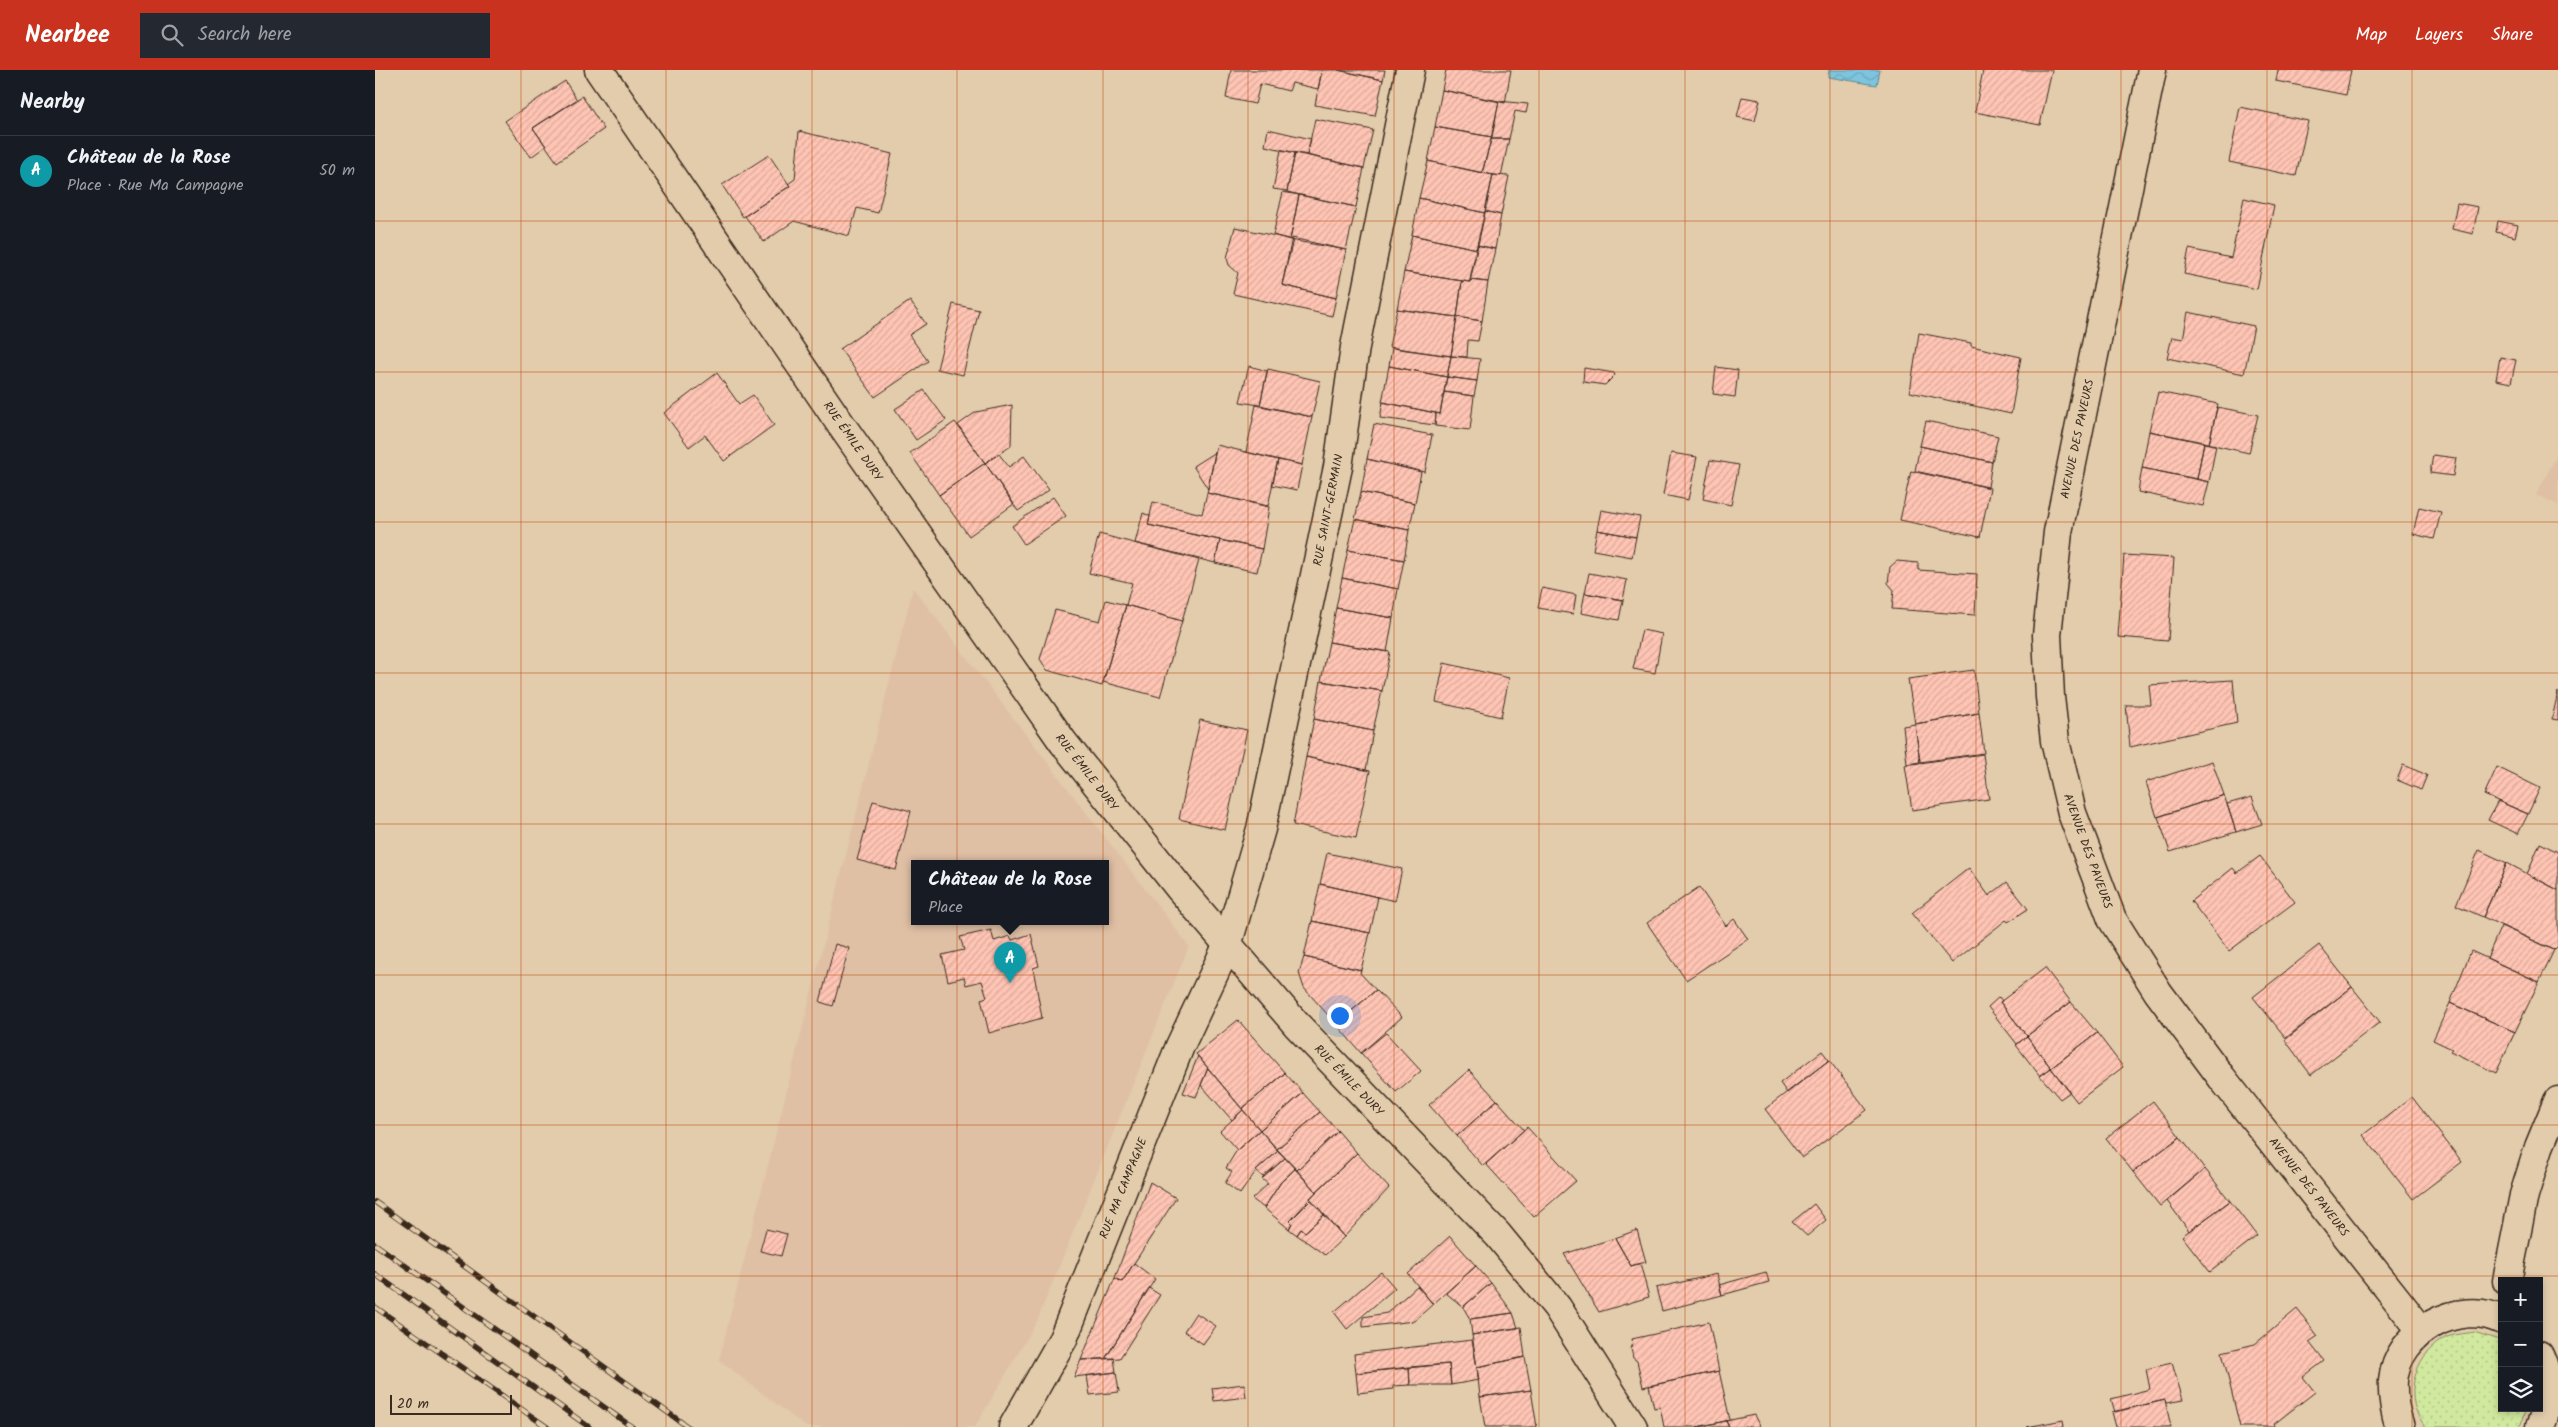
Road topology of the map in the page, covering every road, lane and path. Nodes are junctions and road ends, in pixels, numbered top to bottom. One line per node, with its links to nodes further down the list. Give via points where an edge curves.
1 (599, 70): 4 (street, RUE ÉMILE DURY, via 1063,742)
2 (1410, 70): 4 (street, RUE SAINT-GERMAIN, via 1355,347 1338,467 1261,829)
3 (2152, 70): 8 (street, AVENUE DES PAVEURS, via 2058,532 2048,608 2050,697 2062,776 2072,813 2112,919 2158,992)
4 (1227, 946): 11 (street, RUE MA CAMPAGNE, via 1180,1046 1063,1338); 12 (street, RUE ÉMILE DURY, via 1296,1024 1499,1235 1557,1307)
5 (2558, 1102): 6 (street, via 2524,1195)
6 (2508, 1277)
7 (2498, 1312): 8 (street, via 2445,1318)
8 (2421, 1330): 13 (street, via 2403,1353 2393,1380 2394,1408)
9 (2543, 1363): 10 (street)
10 (2553, 1388): 14 (street)
11 (1013, 1427)
12 (1633, 1427)
13 (2400, 1427)
14 (2540, 1427)

